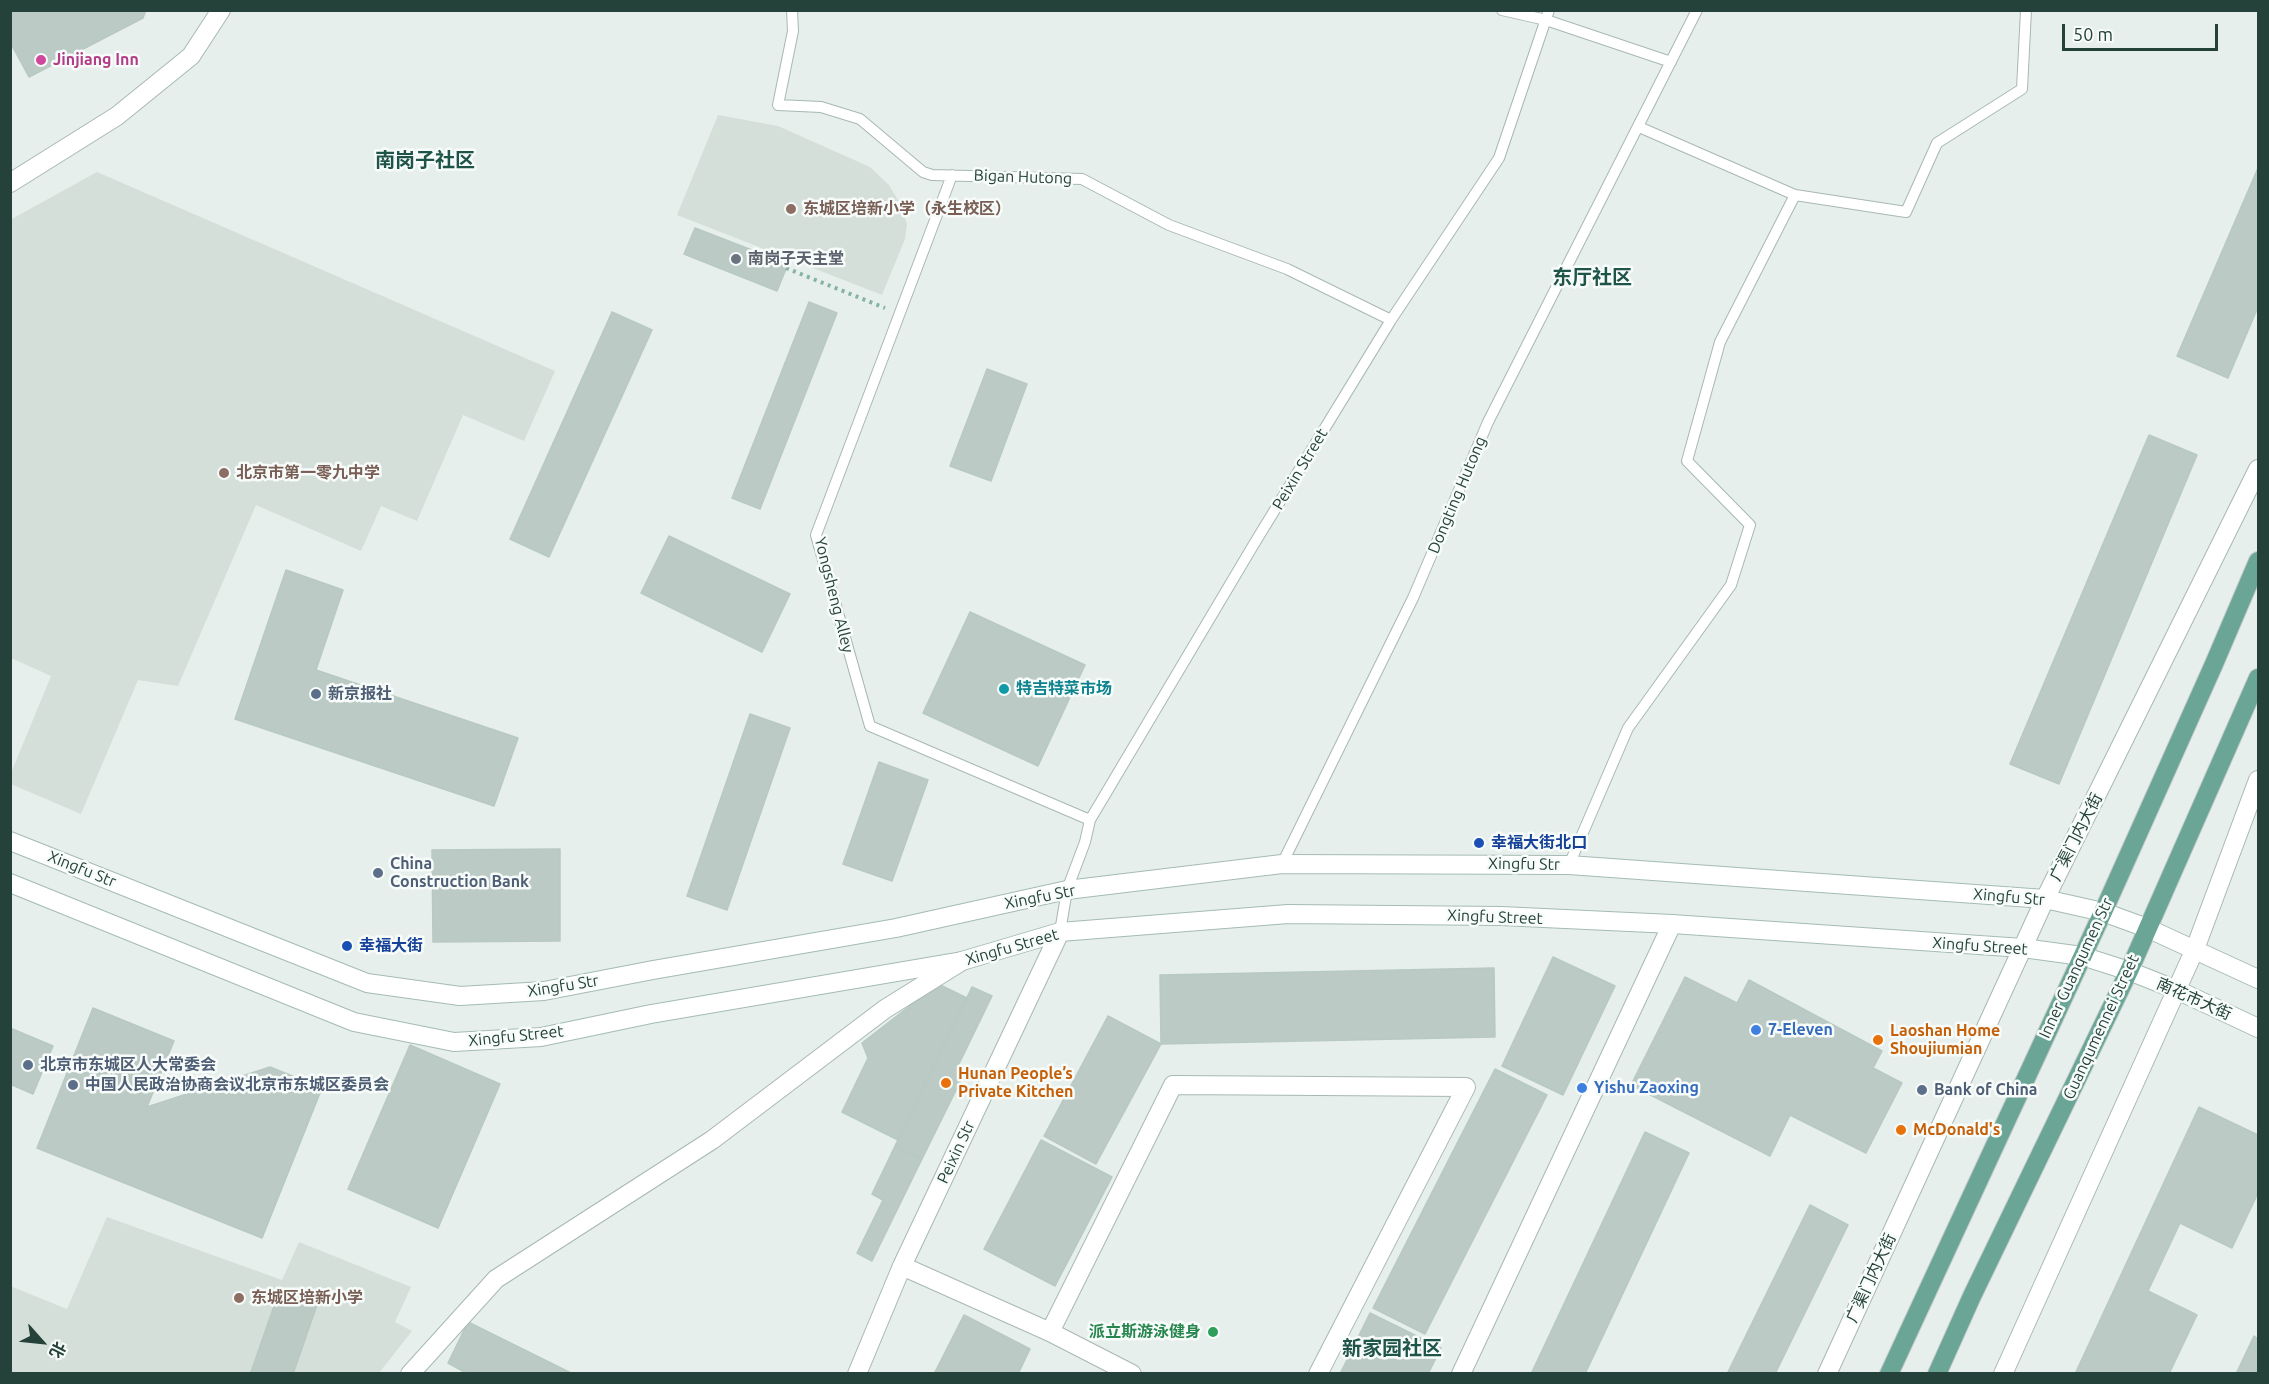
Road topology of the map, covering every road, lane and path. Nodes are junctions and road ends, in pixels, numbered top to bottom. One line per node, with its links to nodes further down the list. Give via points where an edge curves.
1 (221, 10): 10 (street, via 182,64 117,116)
2 (792, 10): 9 (lane, Bigan Hutong, via 793,31 778,105 821,107 860,119 923,172)
3 (1502, 10): 6 (lane)
4 (1697, 10): 7 (lane, Dongting Hutong)
5 (2026, 10): 11 (lane, via 2022,89 1937,142 1906,212)
6 (1548, 15): 7 (lane); 14 (lane, Peixin Street, via 1499,158)
7 (1671, 62): 8 (lane, Dongting Hutong)
8 (1639, 127): 11 (lane); 21 (lane, Dongting Hutong, via 1488,422 1413,598)
9 (952, 175): 13 (lane, Yongsheng Alley); 14 (lane, Bigan Hutong, via 1082,179 1169,225 1287,269)
10 (10, 183)
11 (1795, 195): 22 (lane, via 1720,342 1687,461 1750,525 1731,585 1628,728)
12 (786, 268): 13 (path)
13 (900, 314): 19 (lane, Yongsheng Alley, via 816,535 870,726)
14 (1391, 320): 19 (lane, Peixin Street)
15 (2259, 469): 25 (street, 广渠门内大街)
16 (2259, 561): 26 (main road, Inner Guanqumen Str)
17 (2259, 678): 28 (main road, Guanqumennei Street)
18 (2259, 780): 31 (street)
19 (1090, 820): 24 (lane, Peixin Street)
20 (10, 841): 24 (street, Xingfu Str, via 367,983 460,996 544,991 896,928)
21 (1282, 864): 22 (street, Xingfu Str); 24 (street, Xingfu Str)
22 (1569, 865): 25 (street, Xingfu Str)
23 (10, 883): 33 (street, Xingfu Street, via 354,1022 454,1042 541,1037 651,1014)
24 (1067, 890): 29 (lane, Peixin Street)
25 (2045, 899): 26 (street, Xingfu Str); 30 (street, 广渠门内大街)
26 (2103, 912): 28 (street, Xingfu Str); 32 (main road, Inner Guanqumen Str)
27 (1672, 924): 29 (street, Xingfu Street, via 1501,916 1288,914); 30 (street, Xingfu Street); 44 (street)
28 (2147, 928): 31 (street); 34 (main road, Guanqumennei Street)
29 (1060, 932): 33 (street, Xingfu Street); 38 (street, Peixin Str)
30 (2023, 948): 32 (street, Xingfu Street); 45 (street, 广渠门内大街)
31 (2195, 949): 35 (street); 36 (street)
32 (2082, 956): 34 (street, Xingfu Street); 46 (main road, Inner Guanqumen Str)
33 (962, 962): 40 (street, via 885,1009 712,1140 496,1279)
34 (2129, 971): 36 (street, 南花市大街); 47 (main road, Guanqumennei Street)
35 (2259, 979)
36 (2177, 990): 37 (street, 南花市大街); 48 (street)
37 (2259, 1028)
38 (902, 1266): 39 (street); 41 (street, Peixin Str)
39 (1050, 1332): 42 (street); 43 (street, via 1173,1085 1466,1087)
40 (410, 1374)
41 (856, 1374)
42 (1132, 1374)
43 (1318, 1374)
44 (1461, 1374)
45 (1827, 1374)
46 (1889, 1374)
47 (1937, 1374)
48 (2003, 1374)

